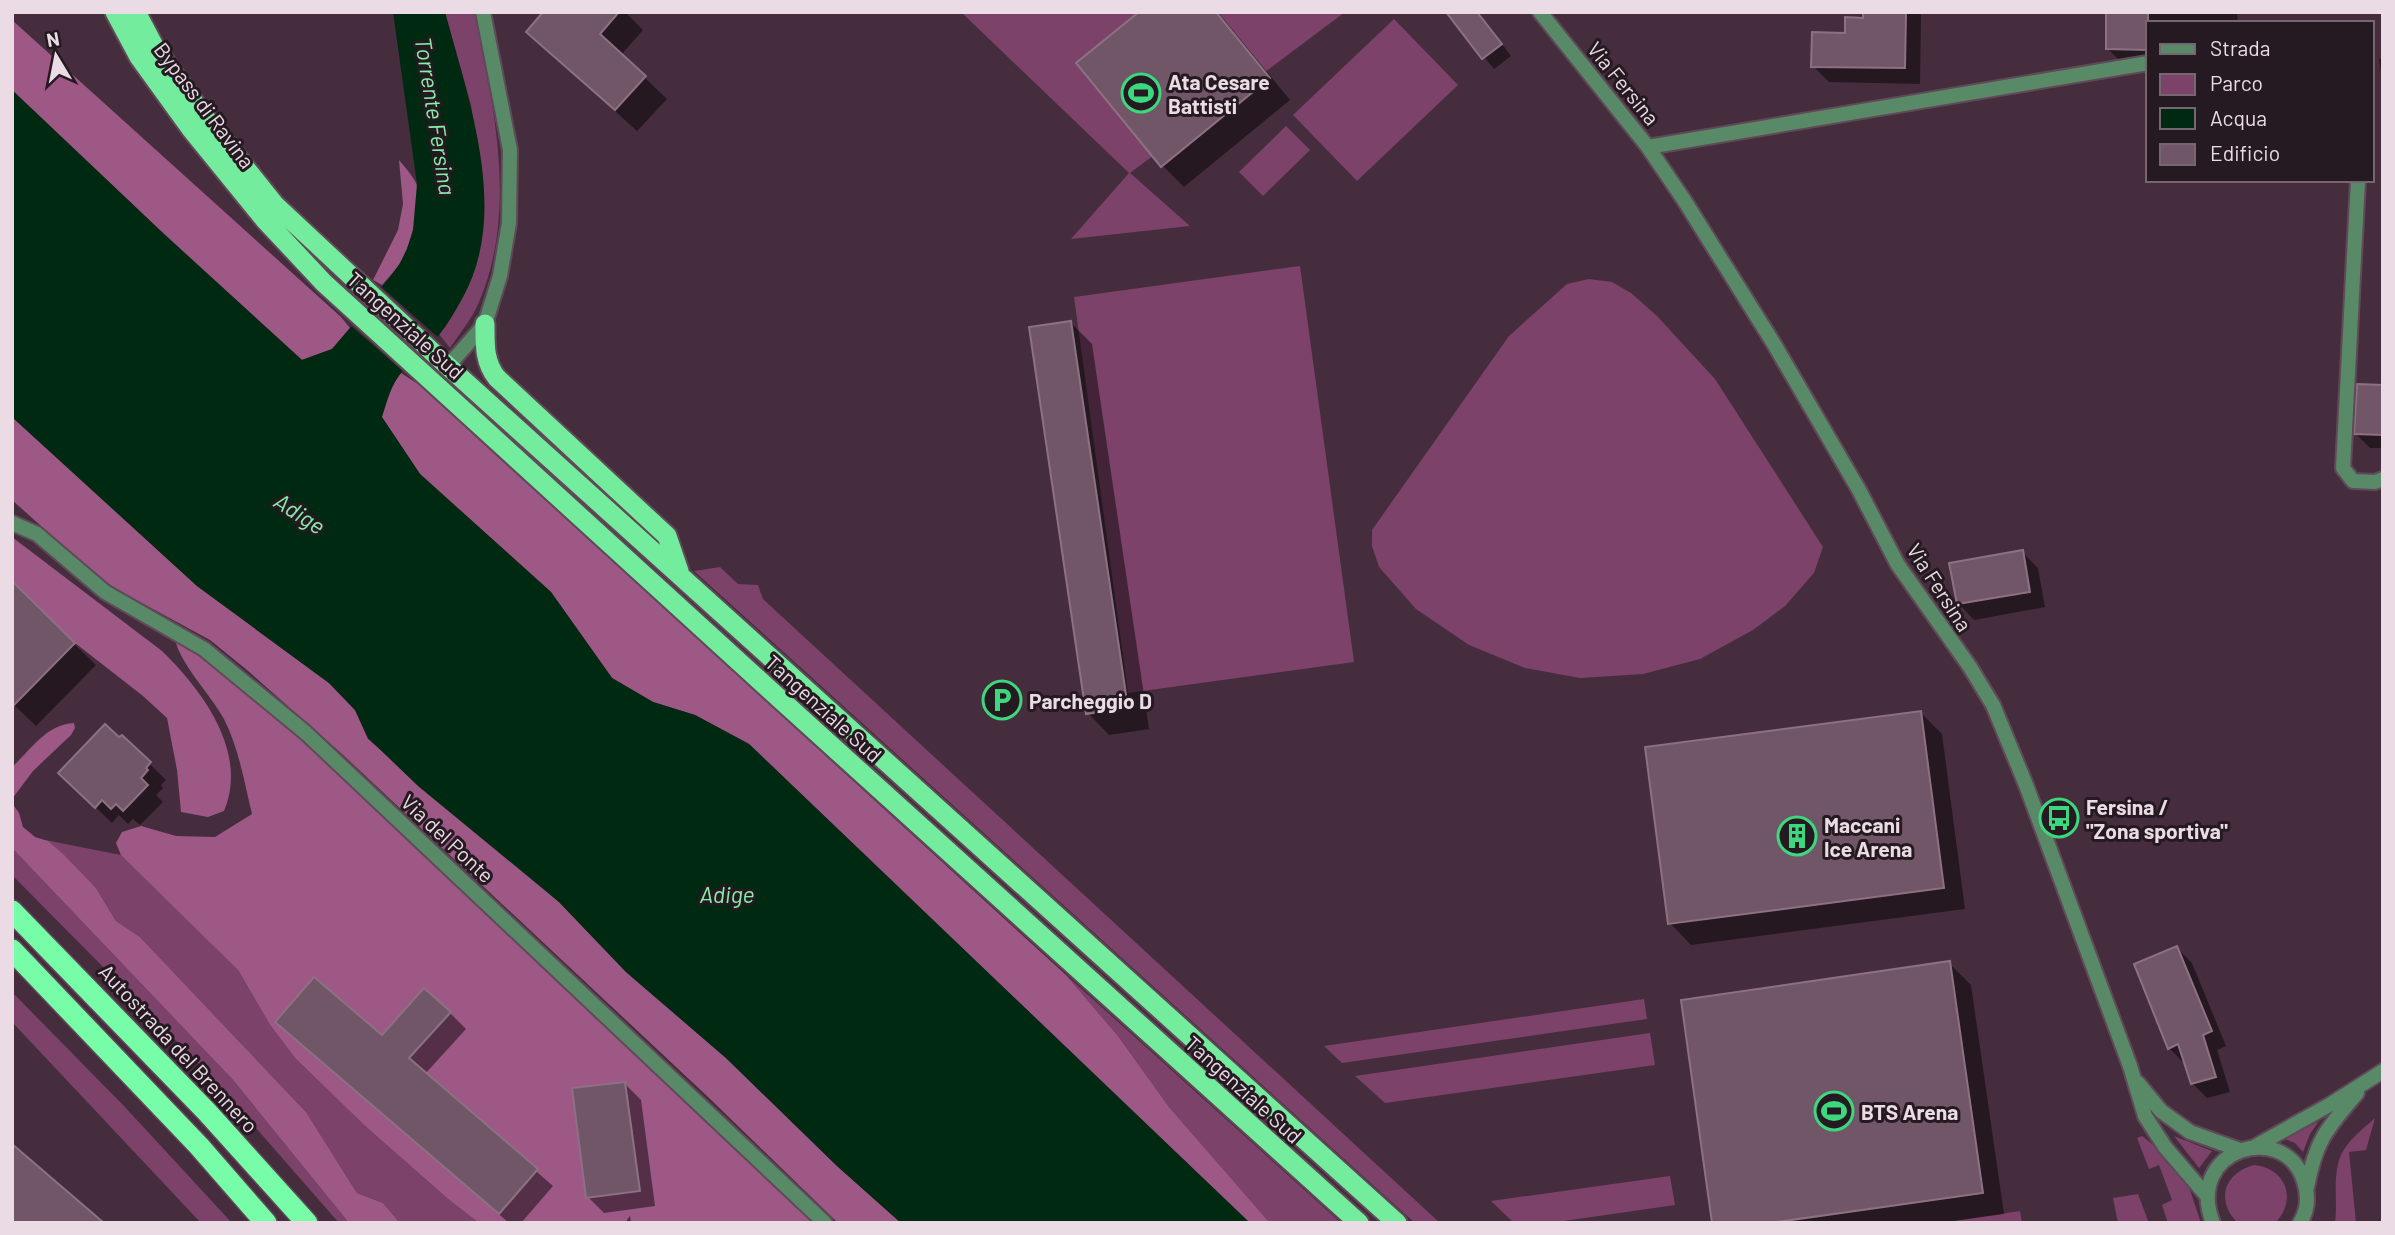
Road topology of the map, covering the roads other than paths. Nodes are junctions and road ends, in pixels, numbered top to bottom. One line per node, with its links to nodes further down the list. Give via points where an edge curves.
1 (115, 12): 8 (highway, Bypass di Ravina, via 168,98)
2 (136, 12): 8 (highway, Bypass di Ravina, via 155,48)
3 (483, 12): 9 (street, Tangenziale Sud, via 510,150 511,178 505,251)
4 (1540, 12): 6 (street, Via Fersina)
5 (2146, 63): 6 (street, Via Fersina)
6 (1648, 147): 17 (street, Via Fersina, via 1774,344 1898,565 1993,705)
7 (2358, 182): 11 (street, via 2343,468 2353,481)
8 (270, 212): 10 (highway, Tangenziale Sud); 25 (highway, Tangenziale Sud, via 324,283)
9 (485, 324): 10 (street, Tangenziale Sud); 13 (highway, via 489,368 667,536)
10 (445, 362): 13 (highway, Tangenziale Sud)
11 (2383, 479)
12 (12, 523): 24 (street, Via del Ponte, via 37,534 105,592 204,649 306,733)
13 (681, 575): 26 (highway, Tangenziale Sud)
14 (12, 911): 23 (highway, Autostrada del Brennero, via 207,1112)
15 (12, 950): 22 (highway)
16 (2383, 1071): 18 (street)
17 (2135, 1080): 19 (street, Via Fersina, via 2161,1111 2190,1132); 21 (street, Via Fersina, via 2145,1116)
18 (2367, 1082): 19 (street); 20 (street, via 2317,1144)
19 (2247, 1149): 20 (street, Via Fersina, via 2269,1148 2282,1154 2294,1163); 21 (street, via 2227,1157 2216,1168)
20 (2307, 1189): 28 (street)
21 (2207, 1196): 27 (street)
22 (266, 1223)
23 (307, 1223)
24 (825, 1223)
25 (1359, 1223)
26 (1397, 1223)
27 (2213, 1223)
28 (2300, 1223)

